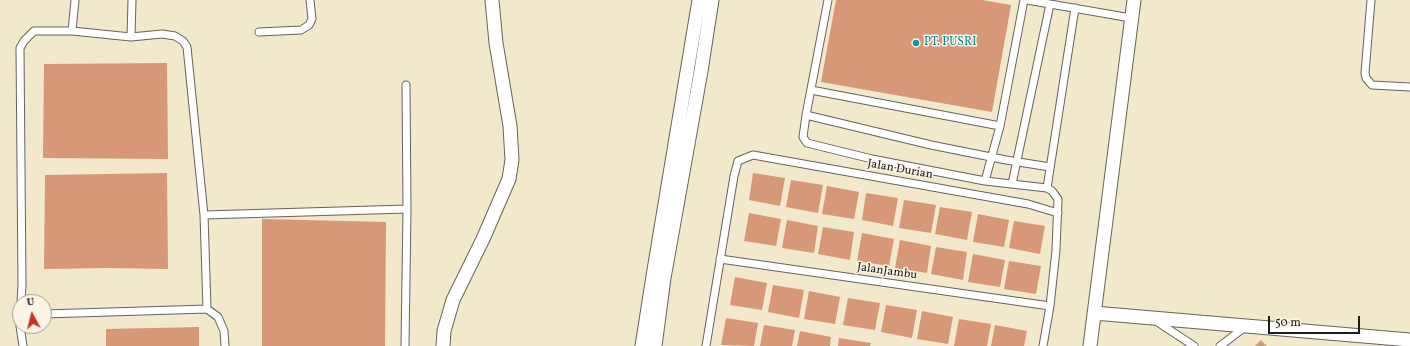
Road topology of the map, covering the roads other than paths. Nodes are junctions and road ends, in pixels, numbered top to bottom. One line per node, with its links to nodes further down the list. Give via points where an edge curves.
1 (75, 0): 15 (lane)
2 (132, 0): 17 (lane)
3 (310, 0): 16 (lane, via 312,19 309,25 301,30)
4 (492, 0): 45 (street, via 496,43 510,126 512,160 509,179 453,300 444,331)
5 (699, 0): 46 (street)
6 (712, 0): 47 (street, via 664,278)
7 (828, 0): 20 (lane)
8 (1024, 0): 22 (lane)
9 (1027, 0): 12 (lane)
10 (1134, 0): 14 (street)
11 (1371, 0): 19 (lane, via 1366,78 1372,85)
12 (1050, 4): 13 (lane); 24 (lane)
13 (1075, 8): 14 (lane); 25 (lane)
14 (1131, 18): 36 (street)
15 (72, 31): 17 (lane); 33 (lane, via 34,31 20,48)
16 (259, 32)
17 (131, 37): 31 (lane, via 162,34 175,36 187,47)
18 (406, 85): 29 (lane)
19 (1410, 87)
20 (811, 90): 21 (lane); 22 (lane)
21 (806, 116): 23 (lane); 26 (lane, via 803,137 807,143 872,160)
22 (1000, 126): 23 (lane)
23 (992, 157): 24 (lane); 26 (lane)
24 (1016, 161): 25 (lane); 27 (lane)
25 (1050, 167): 28 (lane)
26 (985, 181): 27 (lane)
27 (1012, 184): 28 (lane)
28 (1047, 188): 30 (lane, via 1058,199)
29 (407, 208): 31 (lane); 44 (lane)
30 (1058, 213): 32 (lane, Jalan Durian, via 1028,204 753,155 738,161); 34 (lane)
31 (204, 215): 35 (lane)
32 (720, 259): 34 (lane, JalanJambu); 48 (lane)
33 (21, 294)
34 (1050, 306): 49 (lane)
35 (208, 309): 37 (lane); 43 (lane, via 218,317 224,331)
36 (1094, 313): 38 (street); 50 (street)
37 (52, 314)
38 (1152, 318): 39 (street); 51 (lane)
39 (1246, 325): 41 (street); 52 (lane)
40 (21, 334): 42 (lane)
41 (1410, 340)
42 (22, 346)
43 (225, 346)
44 (405, 346)
45 (443, 346)
46 (642, 346)
47 (655, 346)
48 (706, 346)
49 (1043, 346)
50 (1090, 346)
51 (1194, 346)
52 (1220, 346)

